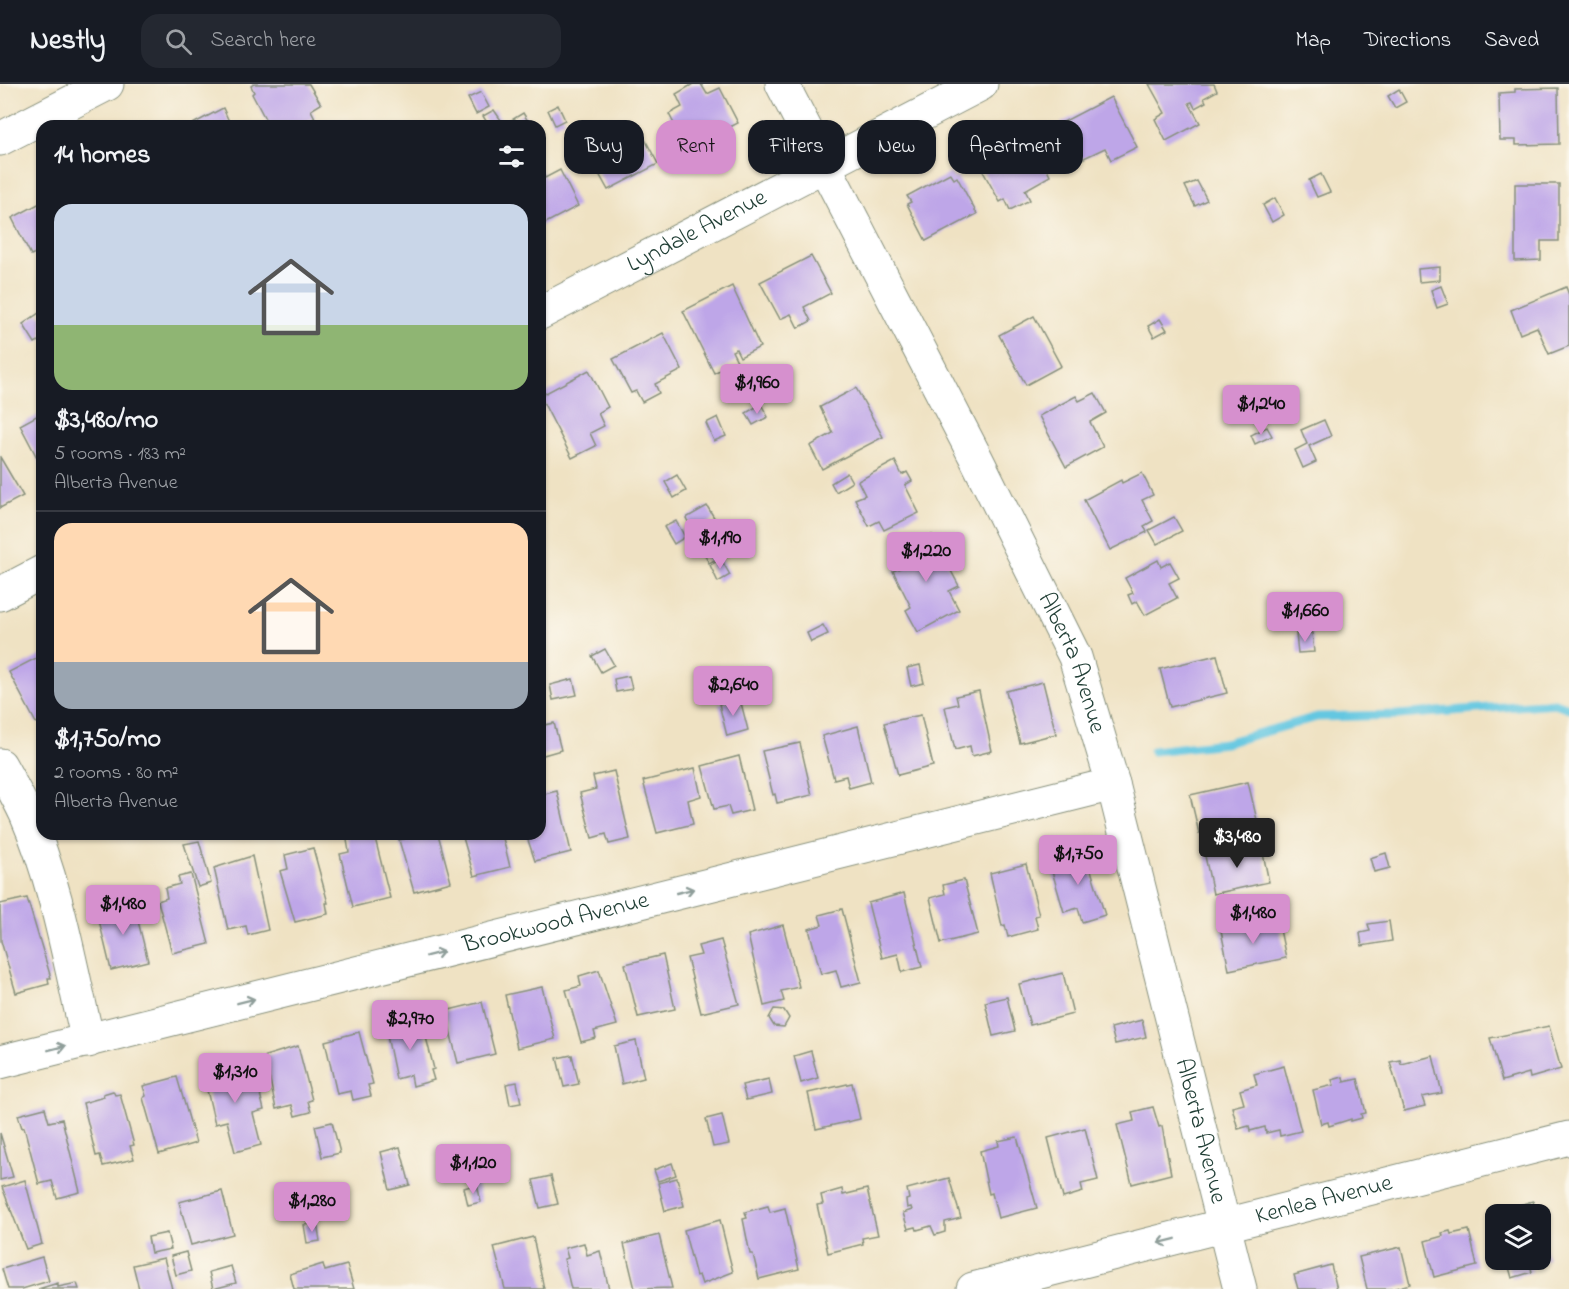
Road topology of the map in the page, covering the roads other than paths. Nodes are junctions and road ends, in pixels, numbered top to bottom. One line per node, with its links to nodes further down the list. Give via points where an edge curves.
1 (107, 84): 5 (street)
2 (782, 84): 6 (street, Alberta Avenue)
3 (981, 84): 8 (street, Lyndale Avenue)
4 (36, 120): 7 (street)
5 (37, 120)
6 (801, 120)
7 (0, 139)
8 (845, 154)
9 (807, 174): 11 (street, Lyndale Avenue)
10 (829, 174): 15 (street, Alberta Avenue, via 1075,657)
11 (546, 310)
12 (36, 575): 13 (street)
13 (0, 594)
14 (0, 765): 16 (street, via 26,814 44,864)
15 (1113, 784): 16 (street, Brookwood Avenue, one-way to 15); 19 (street, Alberta Avenue)
16 (88, 1041): 17 (street, Brookwood Avenue, one-way to 16)
17 (0, 1062)
18 (1569, 1138): 19 (street, Kenlea Avenue)
19 (1224, 1227): 20 (street, Kenlea Avenue, one-way to 20); 21 (street, Alberta Avenue)
20 (973, 1289)
21 (1240, 1289)

